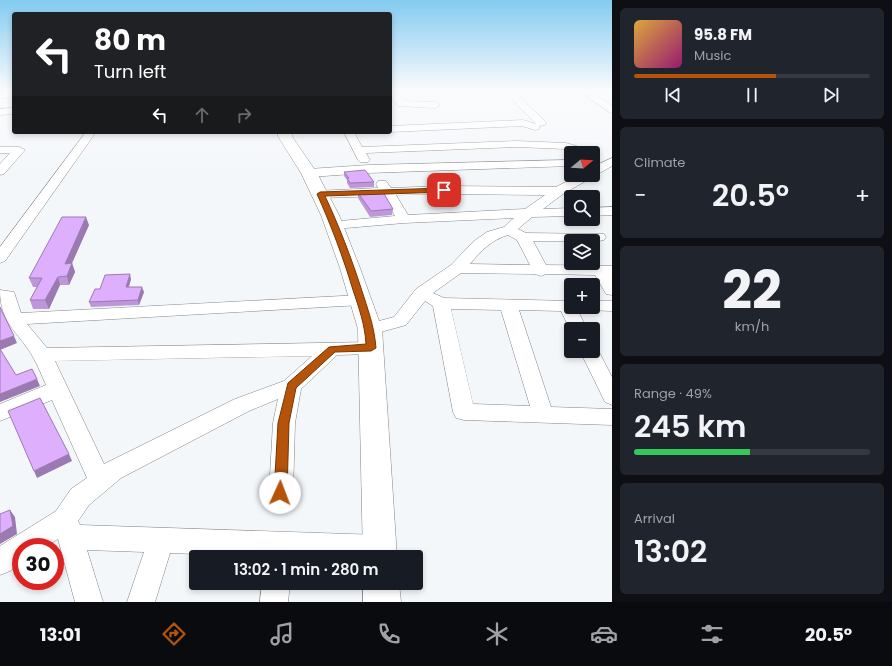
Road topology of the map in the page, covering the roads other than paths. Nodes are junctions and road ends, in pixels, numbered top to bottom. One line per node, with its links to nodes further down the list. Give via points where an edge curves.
1 (532, 118): 2 (street, via 538,125 523,123)
2 (392, 129)
3 (90, 134): 29 (street)
4 (285, 134): 15 (street)
5 (350, 134): 8 (street)
6 (566, 146): 8 (street, via 517,144)
7 (0, 150): 14 (street, via 19,150)
8 (359, 150): 13 (street)
9 (600, 156): 10 (street)
10 (612, 160): 12 (street)
11 (564, 163): 13 (street)
12 (600, 167)
13 (368, 169): 15 (street); 17 (street)
14 (0, 170)
15 (309, 173): 19 (street)
16 (574, 182): 18 (street)
17 (387, 191): 18 (street); 19 (street); 24 (street)
18 (558, 191): 23 (street)
19 (320, 194): 25 (street)
20 (564, 212): 23 (street)
21 (600, 212): 22 (street)
22 (612, 212)
23 (528, 213): 24 (street); 26 (street)
24 (404, 218): 25 (street)
25 (334, 225): 36 (street)
26 (508, 230): 27 (street); 30 (street, via 492,235 479,244)
27 (523, 237): 28 (street); 31 (street)
28 (564, 238)
29 (0, 258)
30 (457, 268): 31 (street); 34 (street)
31 (541, 271): 32 (street)
32 (606, 271): 33 (street)
33 (612, 290)
34 (422, 293): 37 (street); 43 (street, via 400,321)
35 (0, 295): 42 (street, via 8,296)
36 (361, 300): 42 (street); 43 (street)
37 (441, 303): 38 (street); 51 (street, via 464,412)
38 (509, 306): 39 (street); 51 (street)
39 (564, 306)
40 (600, 306): 41 (street)
41 (612, 306)
42 (14, 318): 45 (street)
43 (370, 338): 44 (street); 59 (street)
44 (332, 349): 45 (street); 47 (street)
45 (42, 355): 48 (street)
46 (592, 358): 49 (street)
47 (291, 386): 53 (street, via 242,405 113,471); 54 (street, via 284,423)
48 (57, 389): 50 (street); 53 (street)
49 (612, 397)
50 (0, 412)
51 (544, 414): 52 (street)
52 (612, 417)
53 (100, 481): 55 (street, via 80,497)
54 (280, 493)
55 (68, 528): 56 (street); 57 (street); 64 (street)
56 (45, 538)
57 (161, 540): 58 (street); 65 (street)
58 (278, 550)
59 (379, 550)
60 (12, 554): 61 (street)
61 (0, 562)
62 (275, 590): 66 (street)
63 (381, 590): 67 (street)
64 (89, 602)
65 (141, 602)
66 (274, 602)
67 (382, 602)

